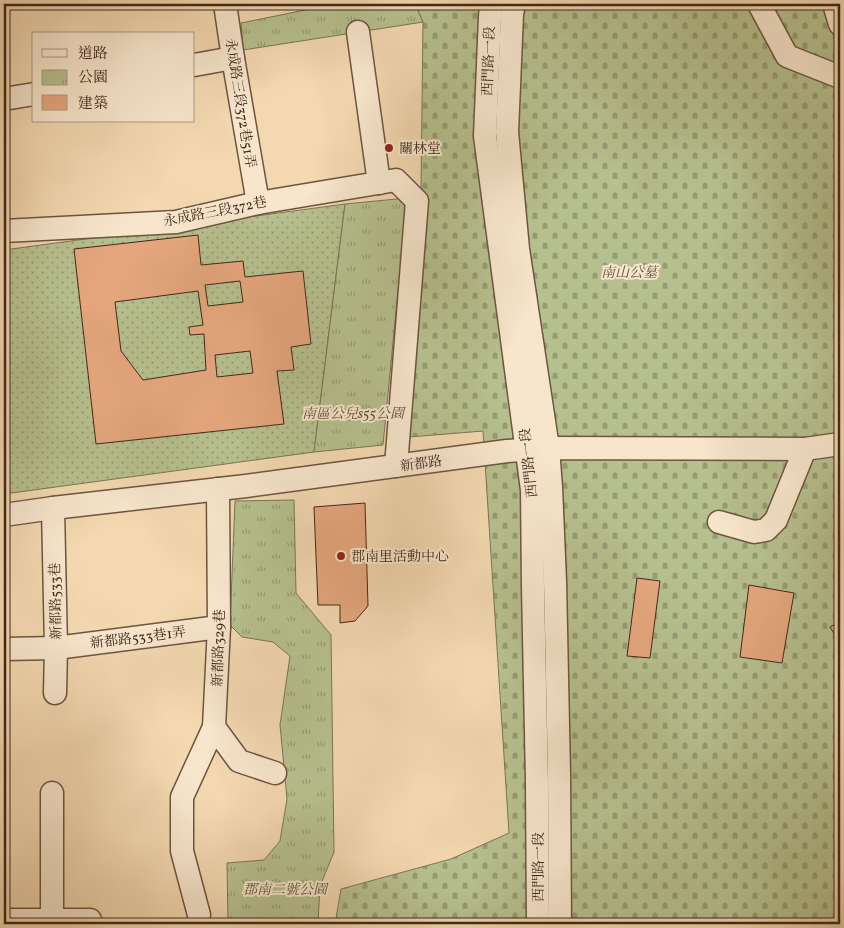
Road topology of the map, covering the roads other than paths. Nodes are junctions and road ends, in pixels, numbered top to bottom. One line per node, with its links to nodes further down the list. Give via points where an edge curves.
1 (225, 4): 8 (street, 永成路三段372巷51弄)
2 (491, 4): 17 (street, 西門路一段, via 485,136)
3 (514, 4): 17 (street, 西門路一段, via 507,132)
4 (759, 4): 10 (street, via 787,56)
5 (834, 4): 6 (street)
6 (840, 24)
7 (358, 32): 13 (street)
8 (233, 58): 9 (street); 14 (street, 永成路三段372巷51弄)
9 (195, 65)
10 (840, 77)
11 (32, 94): 12 (street)
12 (4, 99)
13 (387, 182): 14 (street, 永成路三段372巷); 19 (street, via 417,201)
14 (258, 203): 15 (street, 永成路三段372巷, via 176,222)
15 (4, 231)
16 (840, 444): 18 (street, 新都路)
17 (537, 449): 18 (street, 新都路); 19 (street, 新都路); 35 (street, 西門路一段, via 532,490); 36 (street, 西門路一段, via 555,580)
18 (805, 449): 23 (street, via 776,520 766,530 754,532)
19 (396, 466): 20 (street, 新都路)
20 (218, 489): 21 (street, 新都路); 24 (street, 新都路329巷)
21 (53, 508): 22 (street, 新都路); 25 (street, 新都路533巷)
22 (4, 515)
23 (719, 522)
24 (219, 627): 25 (street, 新都路533巷1弄); 28 (street, 新都路329巷)
25 (56, 648): 26 (street, 新都路533巷1弄); 27 (street, 新都路533巷)
26 (4, 649)
27 (55, 693)
28 (214, 727): 29 (street, via 239,761); 31 (street, via 182,797 182,851)
29 (275, 773)
30 (52, 793): 34 (street)
31 (199, 915)
32 (4, 920): 34 (street)
33 (90, 920): 34 (street)
34 (53, 922)
35 (538, 924)
36 (560, 924)

